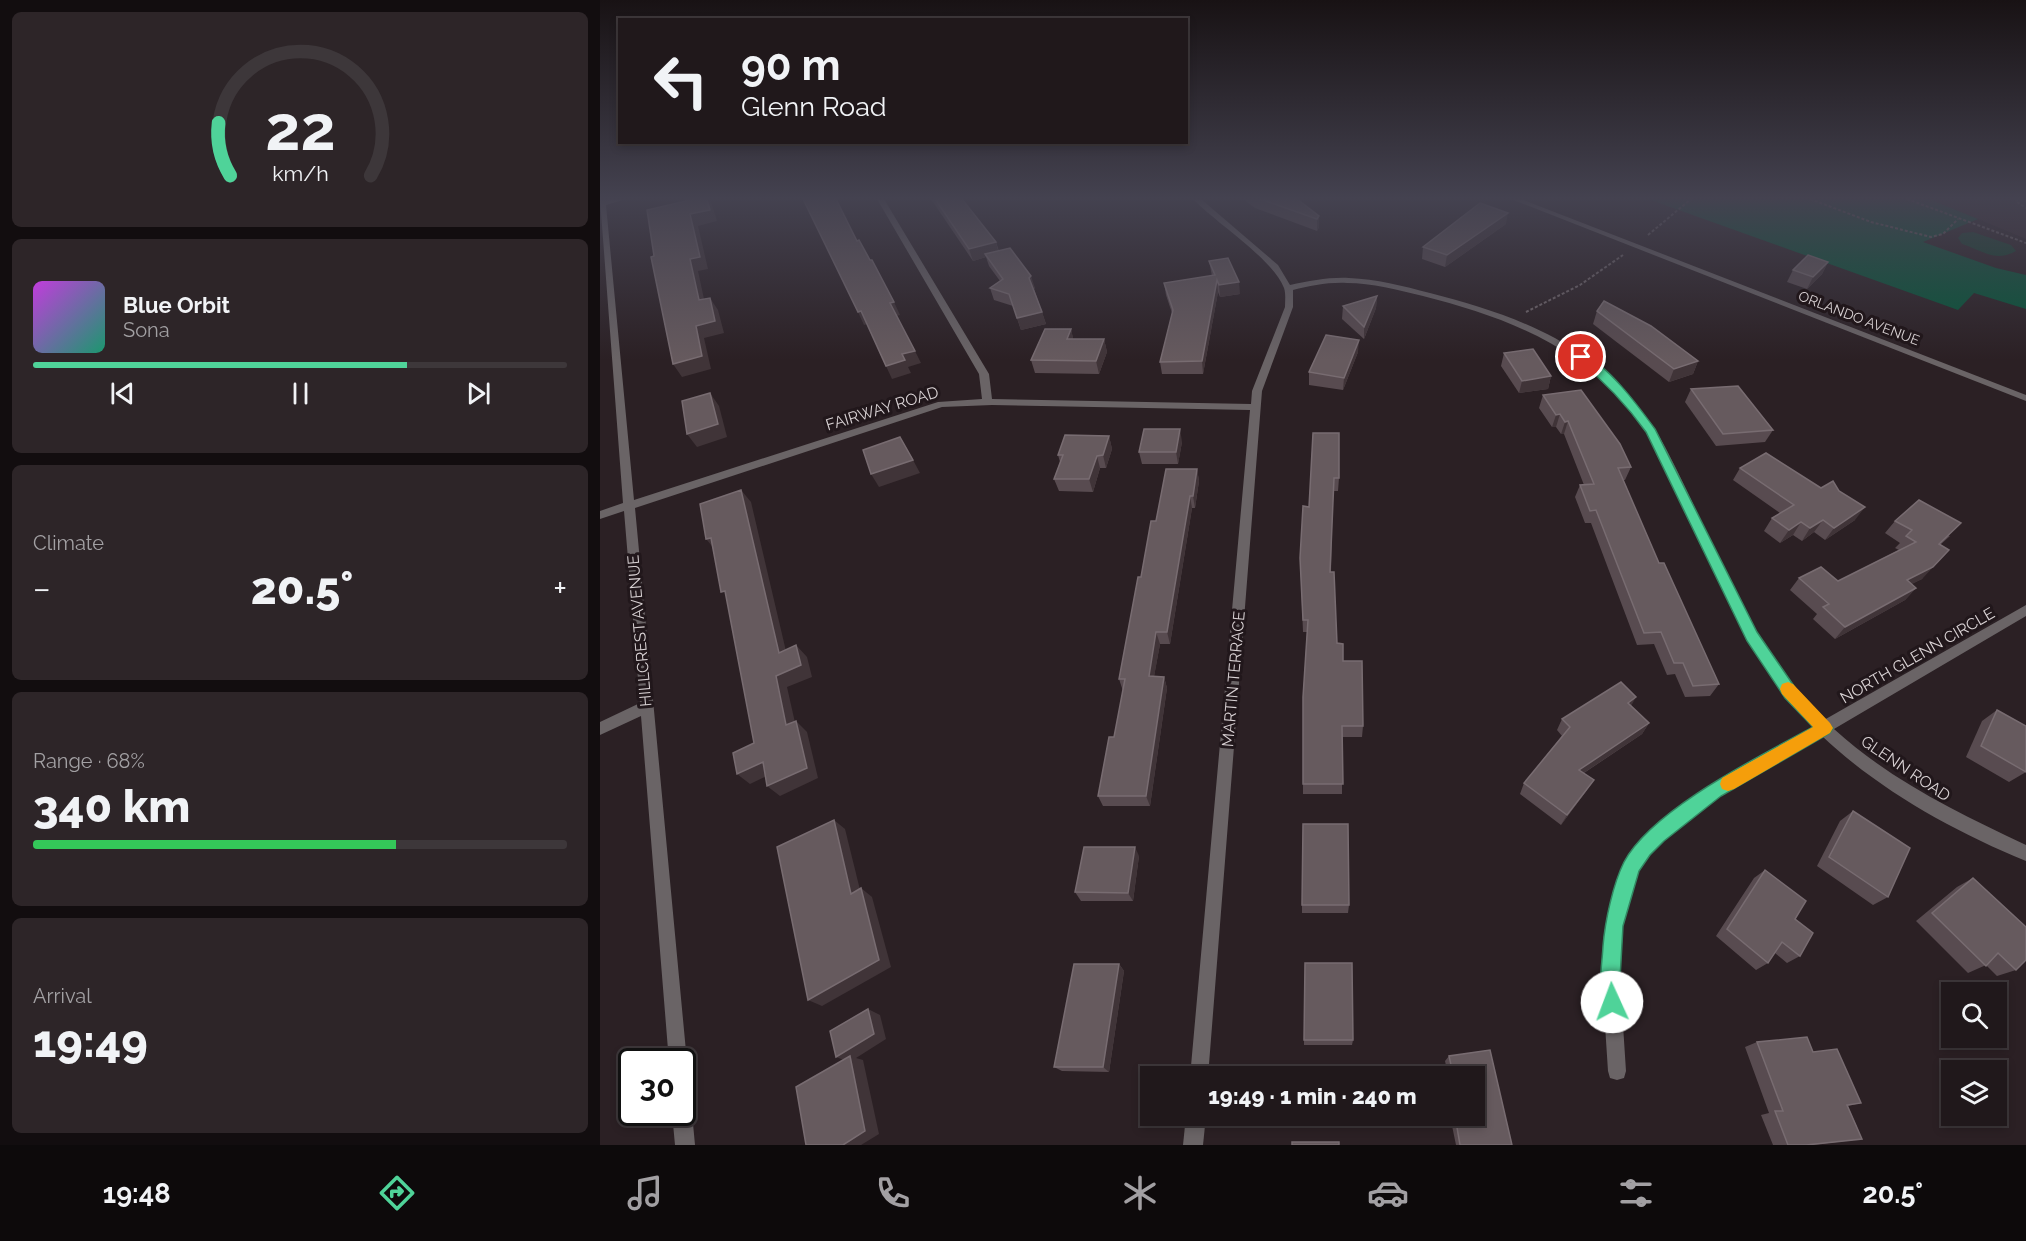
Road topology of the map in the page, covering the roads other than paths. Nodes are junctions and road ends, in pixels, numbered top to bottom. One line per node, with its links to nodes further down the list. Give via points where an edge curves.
1 (605, 252): 9 (street, HILLCREST AVENUE)
2 (912, 252): 7 (street, via 984,374)
3 (1258, 252): 5 (street, via 1275,267)
4 (1651, 252): 6 (street, ORLANDO AVENUE)
5 (1288, 288): 8 (street, MARTIN TERRACE, via 1289,307 1257,391); 13 (street, GLENN ROAD, via 1337,280 1378,283 1503,316 1581,357 1612,382 1651,431 1752,636 1791,693)
6 (2026, 398)
7 (988, 404): 8 (street, FAIRWAY ROAD); 9 (street, FAIRWAY ROAD, via 955,403 925,408)
8 (1256, 407): 17 (street, MARTIN TERRACE)
9 (628, 506): 10 (street, FAIRWAY ROAD); 12 (street, HILLCREST AVENUE)
10 (600, 515)
11 (2026, 610): 13 (street, NORTH GLENN CIRCLE)
12 (646, 707): 14 (street); 16 (street, HILLCREST AVENUE)
13 (1825, 728): 15 (street, GLENN ROAD, via 1890,782 1950,818); 18 (street, NORTH GLENN CIRCLE, via 1715,791 1657,835 1631,867 1613,936 1611,979)
14 (600, 729)
15 (2026, 853)
16 (677, 1048)
17 (1200, 1066)
18 (1617, 1071)
19 (683, 1126): 21 (street)
20 (1195, 1126): 22 (street)
21 (685, 1145)
22 (1193, 1145)

